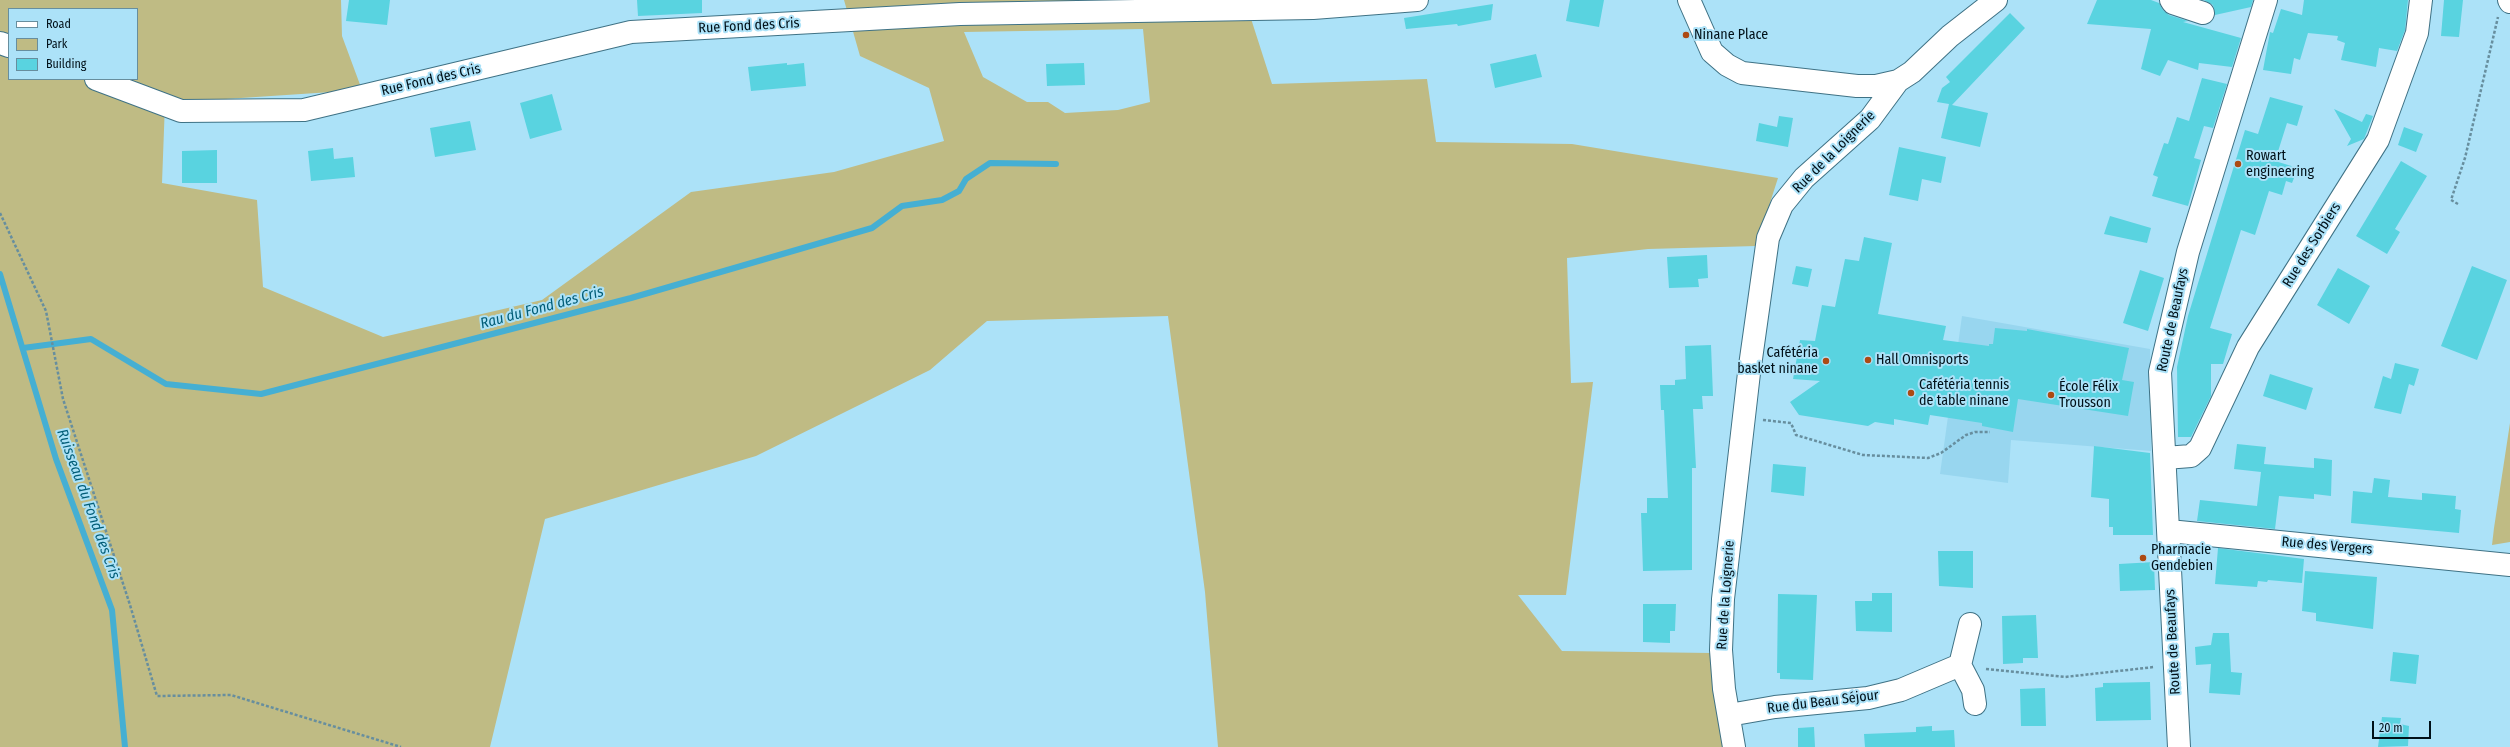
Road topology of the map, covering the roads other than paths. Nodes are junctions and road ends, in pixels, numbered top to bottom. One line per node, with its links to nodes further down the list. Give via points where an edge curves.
1 (1417, 0): 8 (street, Rue Fond des Cris, via 1313,8 960,14 631,32 304,110 180,111)
2 (1689, 0): 10 (street, via 1712,52 1727,65 1742,73)
3 (1996, 0): 9 (street, Rue de la Loignerie)
4 (2171, 0): 7 (street, via 2172,3)
5 (2266, 0): 14 (street, Route de Beaufays, via 2188,252 2160,372)
6 (2421, 0): 14 (street, Rue des Sorbiers, via 2417,34 2378,140 2248,347 2200,448 2191,456)
7 (2203, 13)
8 (99, 80)
9 (1898, 81): 10 (street, via 1876,86); 11 (street, Rue de la Loignerie)
10 (1846, 85): 11 (street, via 1863,94 1867,100)
11 (1870, 119): 12 (street, Rue de la Loignerie, via 1804,178 1782,205 1768,238)
12 (1749, 373): 13 (street, Rue de la Loignerie); 13 (street, via 1763,386 1757,431)
13 (1742, 442): 20 (street, Rue de la Loignerie, via 1723,599 1721,650)
14 (2165, 458): 15 (street, Route de Beaufays)
15 (2168, 532): 16 (street, Rue des Vergers); 22 (street, Route de Beaufays)
16 (2510, 565)
17 (1970, 624): 18 (street)
18 (1960, 665): 19 (street, via 1973,690); 20 (street, Rue du Beau Séjour, via 1901,690 1868,698 1775,707)
19 (1975, 704)
20 (1729, 715): 21 (street, Rue de la Loignerie)
21 (1734, 747)
22 (2179, 747)

